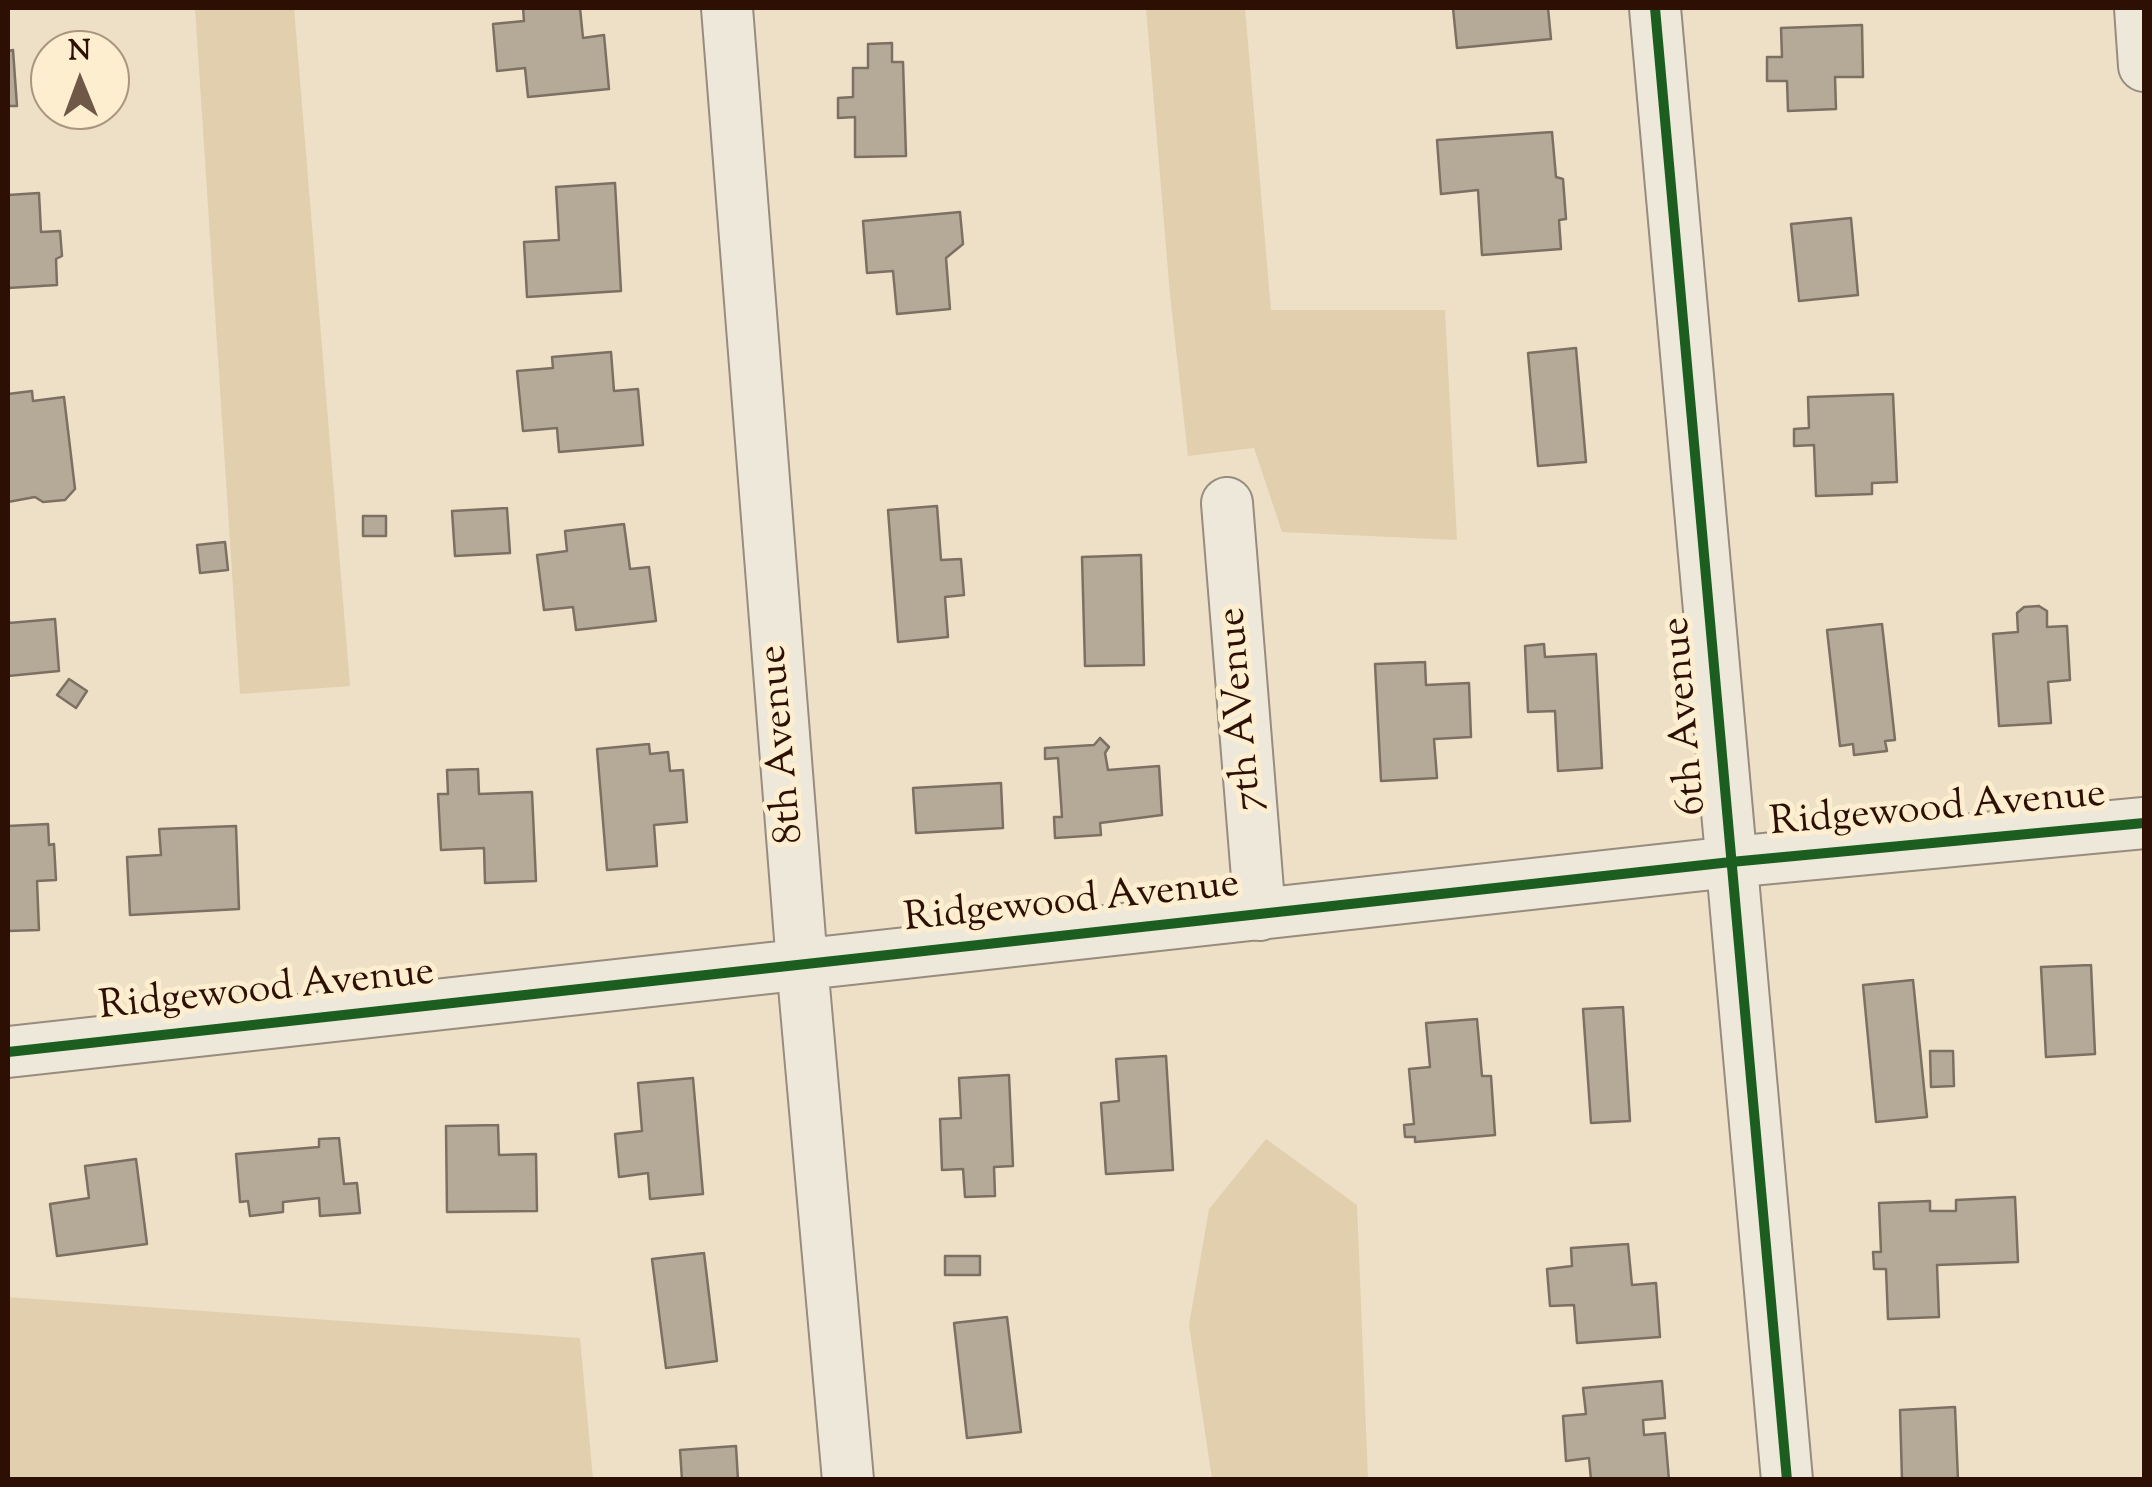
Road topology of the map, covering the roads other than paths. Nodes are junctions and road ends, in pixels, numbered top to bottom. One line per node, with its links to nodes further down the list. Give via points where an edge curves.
1 (727, 8): 9 (street, 8th Avenue)
2 (1654, 8): 7 (street, 6th Avenue)
3 (2140, 8): 4 (street)
4 (2144, 66)
5 (1227, 503): 8 (street, 7th AVenue)
6 (2144, 823): 7 (street, Ridgewood Avenue)
7 (1731, 862): 8 (street, Ridgewood Avenue); 12 (street, 6th Avenue)
8 (1260, 915): 9 (street, Ridgewood Avenue)
9 (802, 964): 10 (street, Ridgewood Avenue); 11 (street, 8th Avenue)
10 (8, 1052)
11 (848, 1480)
12 (1787, 1480)

